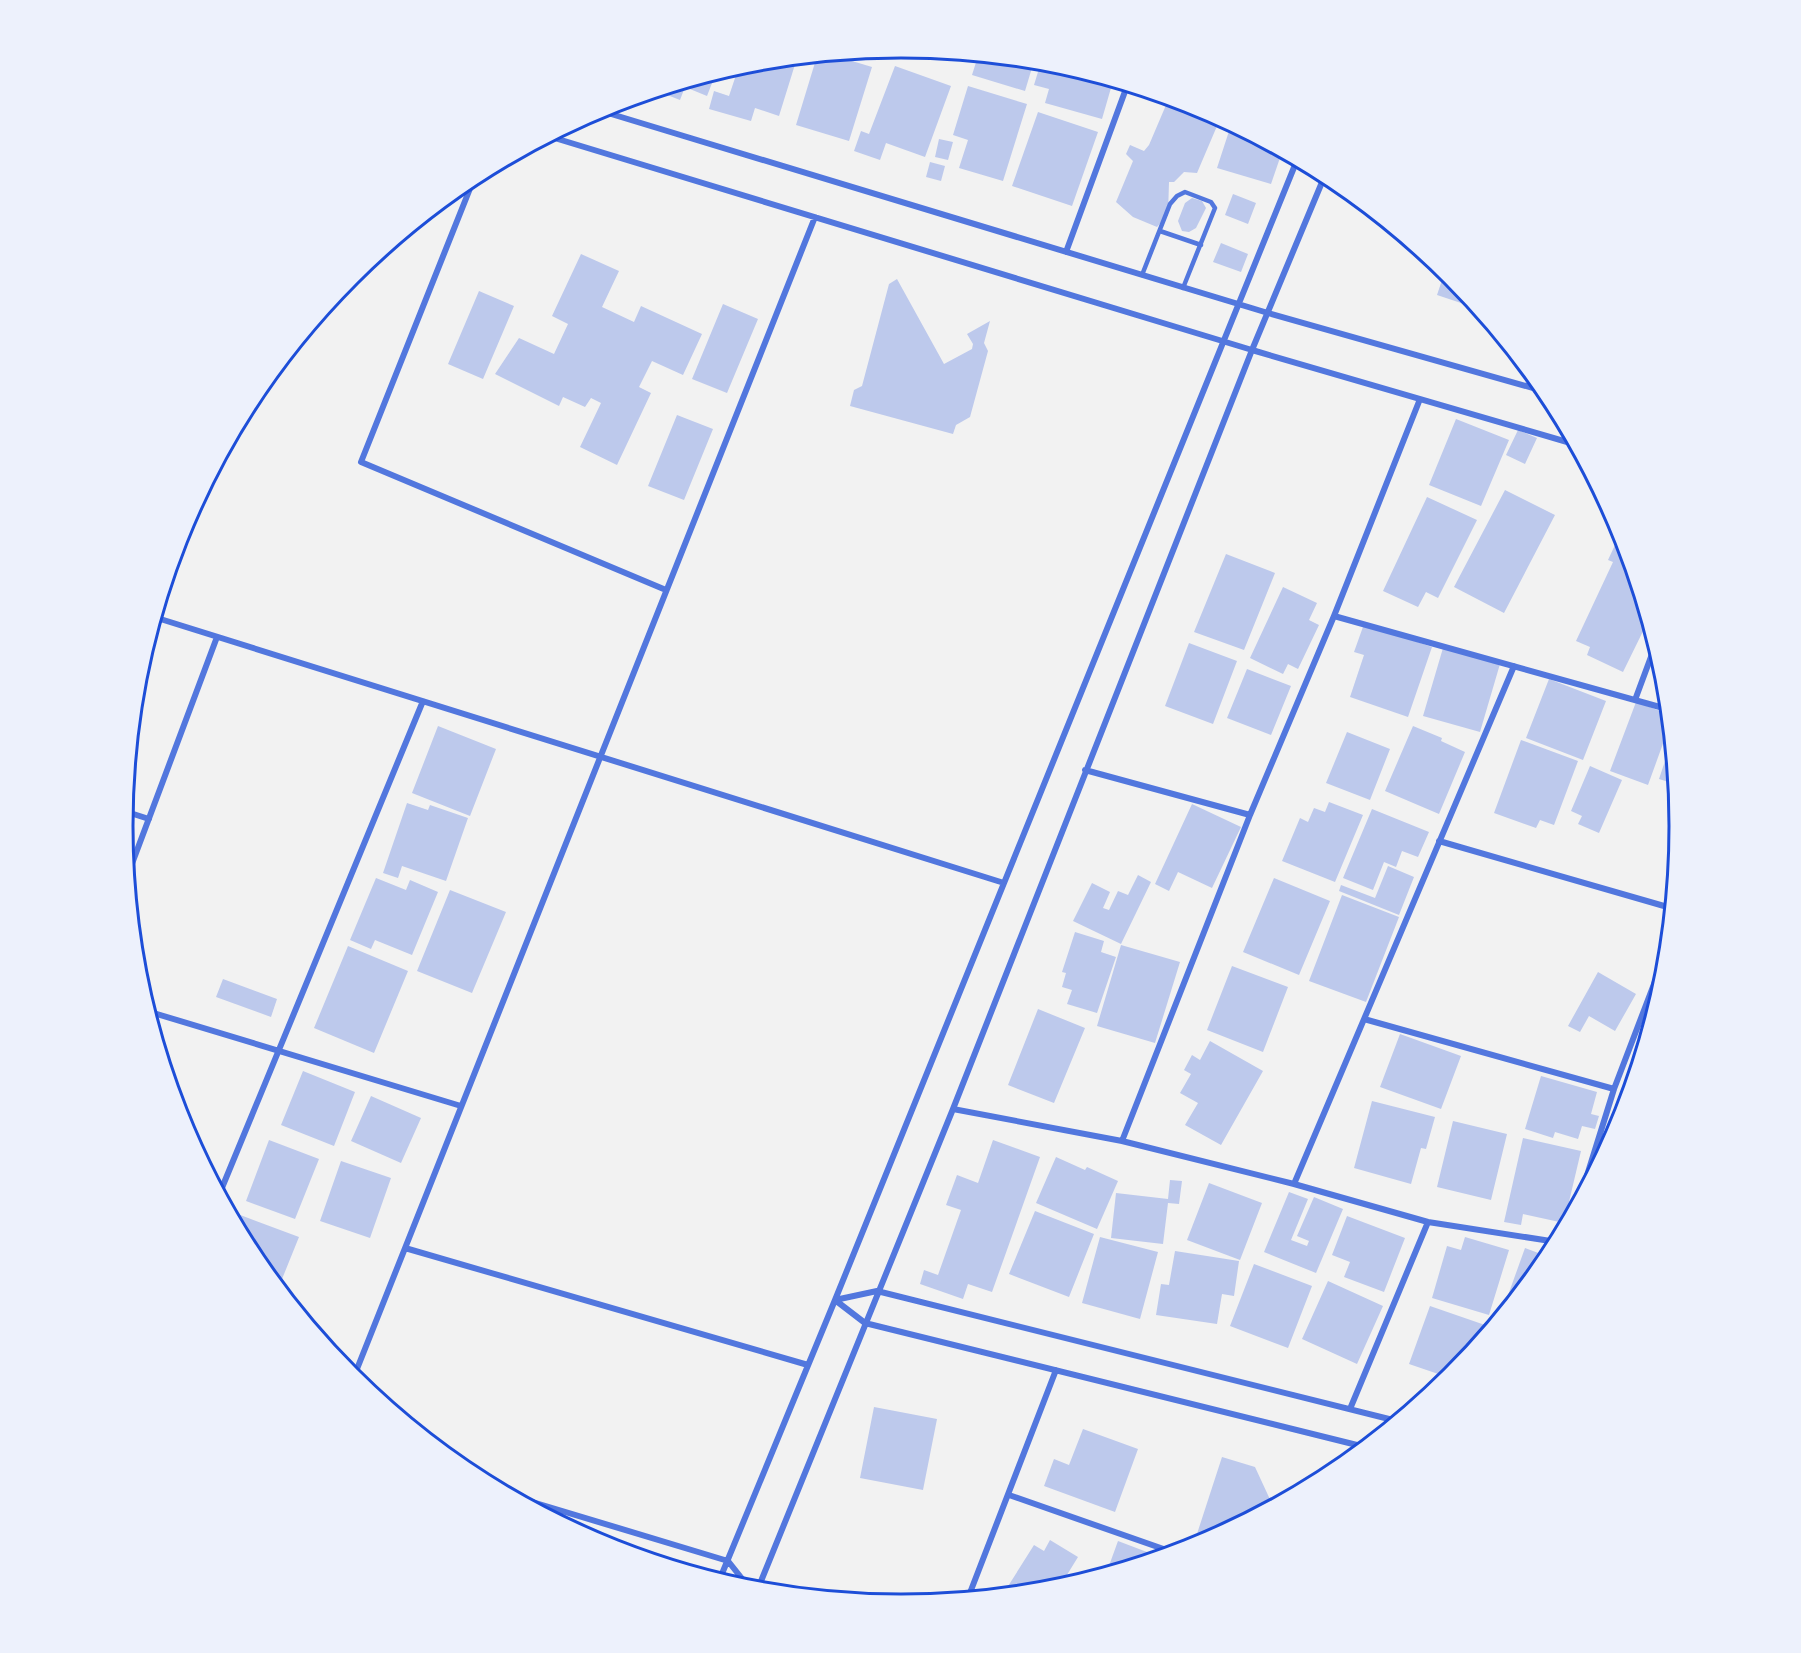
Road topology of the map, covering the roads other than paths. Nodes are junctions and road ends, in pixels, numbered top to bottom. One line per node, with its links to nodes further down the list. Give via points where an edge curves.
1 (1125, 92): 10 (street)
2 (613, 115): 10 (street)
3 (559, 139): 7 (street)
4 (1294, 167): 13 (street)
5 (1321, 184): 14 (street)
6 (469, 192): 20 (street, via 361,462)
7 (815, 217): 15 (street); 20 (street)
8 (1160, 231): 9 (lane); 9 (lane, via 1170,204 1185,192 1211,202 1215,208); 11 (lane)
9 (1201, 245): 12 (lane)
10 (1066, 252): 11 (street)
11 (1142, 275): 12 (street)
12 (1184, 288): 13 (street)
13 (1238, 304): 14 (street); 15 (street)
14 (1268, 313): 16 (street); 17 (street)
15 (1223, 342): 16 (street); 36 (street)
16 (1252, 350): 18 (street); 30 (street)
17 (1531, 389)
18 (1420, 399): 19 (street); 21 (street)
19 (1565, 441)
20 (666, 590): 29 (street)
21 (1334, 615): 25 (street); 32 (street)
22 (162, 619): 23 (street)
23 (217, 637): 27 (street); 33 (street)
24 (1650, 660): 26 (street)
25 (1514, 666): 26 (street); 34 (street)
26 (1635, 700): 28 (street)
27 (423, 701): 29 (street); 41 (street)
28 (1659, 707)
29 (600, 757): 36 (street); 43 (street)
30 (1085, 770): 32 (street); 44 (street)
31 (133, 813): 33 (street)
32 (1250, 815): 45 (street)
33 (149, 819): 35 (street)
34 (1440, 841): 37 (street); 40 (street)
35 (134, 859)
36 (1004, 883): 53 (street)
37 (1664, 906)
38 (1648, 999): 42 (street)
39 (156, 1014): 41 (street)
40 (1364, 1019): 42 (street); 47 (street)
41 (278, 1051): 43 (street); 48 (street)
42 (1614, 1089): 46 (street)
43 (461, 1106): 51 (street)
44 (952, 1109): 45 (street); 52 (street)
45 (1122, 1141): 47 (street)
46 (1592, 1159)
47 (1294, 1184): 49 (street)
48 (223, 1186)
49 (1428, 1222): 50 (street); 58 (street)
50 (1547, 1240)
51 (405, 1248): 55 (street); 56 (street)
52 (877, 1291): 53 (street); 54 (street); 58 (street)
53 (835, 1300): 54 (street); 55 (street)
54 (865, 1323): 57 (street); 67 (street)
55 (808, 1365): 64 (street)
56 (357, 1370)
57 (1056, 1370): 60 (street); 61 (street)
58 (1350, 1409): 59 (street)
59 (1389, 1419)
60 (1356, 1445)
61 (1009, 1495): 63 (street); 68 (street)
62 (546, 1507): 64 (street)
63 (1162, 1548)
64 (728, 1561): 65 (street); 66 (street)
65 (723, 1573)
66 (741, 1578)
67 (761, 1582)
68 (971, 1591)

